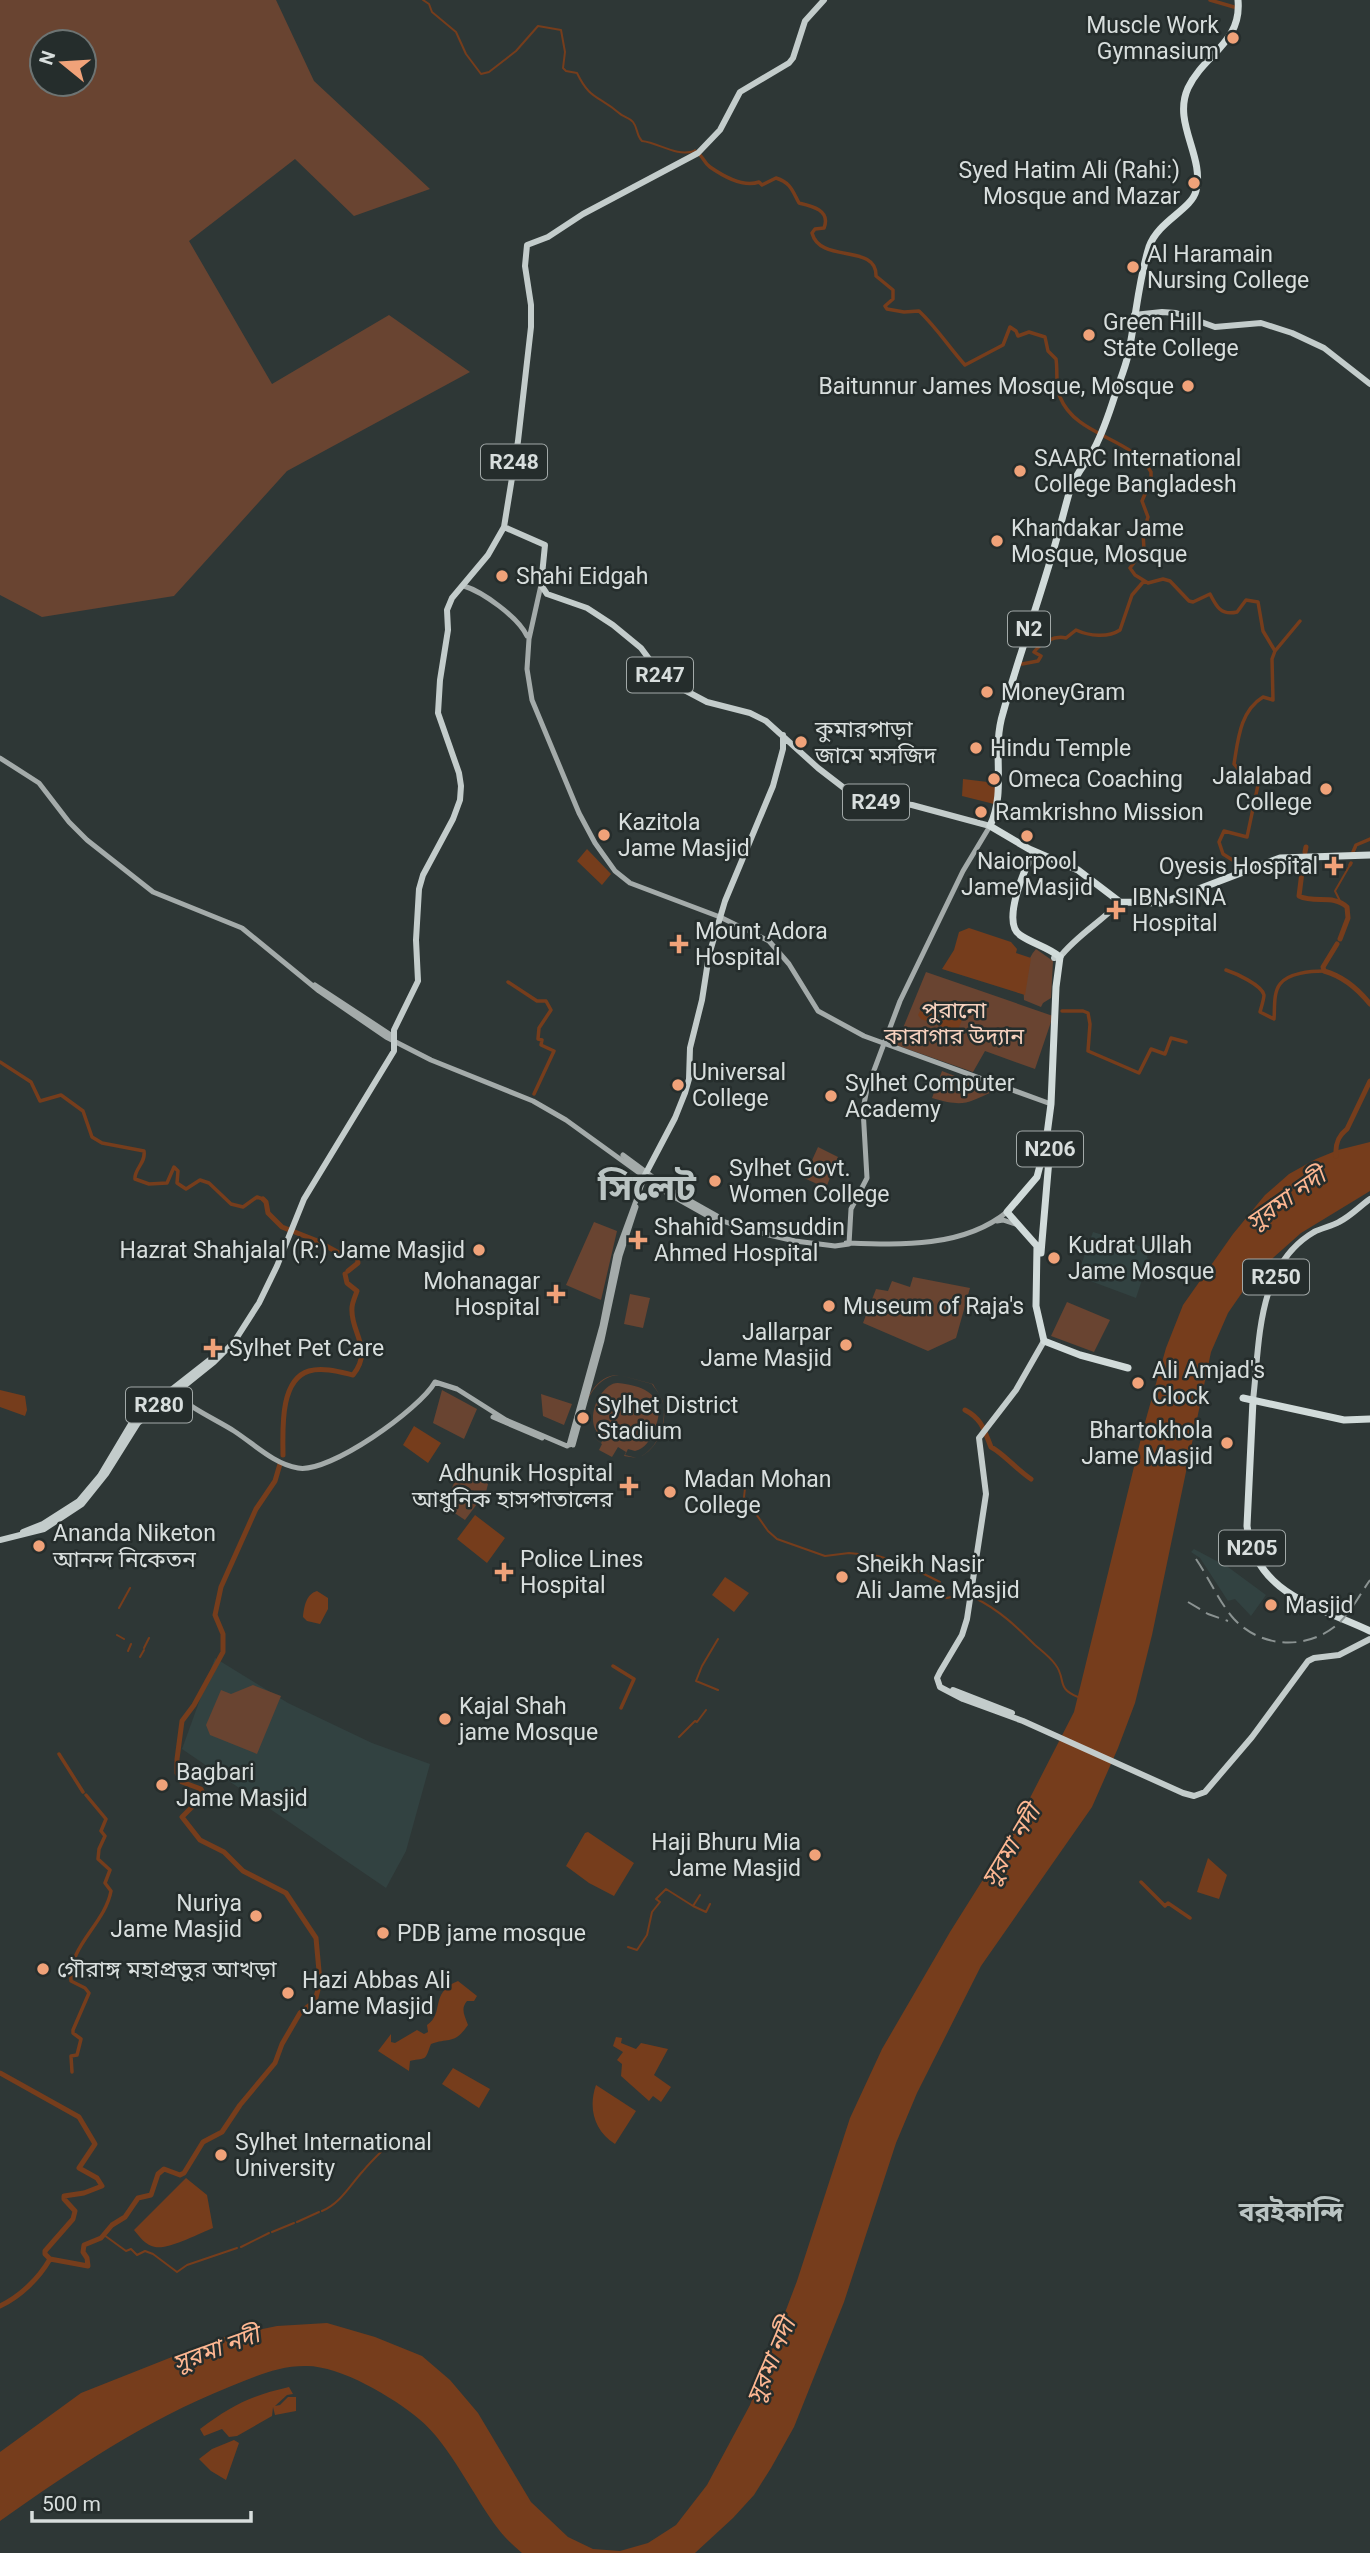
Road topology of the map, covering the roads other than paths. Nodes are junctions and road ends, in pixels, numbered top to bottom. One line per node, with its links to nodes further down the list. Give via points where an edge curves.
1 (824, 0): 5 (main road, R248, via 805,21 789,63 740,92 720,130 698,153 527,245 531,327)
2 (1238, 0): 3 (highway, N2, via 1233,34 1197,72 1183,100 1196,192 1150,243)
3 (1134, 315): 4 (main road, via 1176,313 1215,327 1261,323 1324,348); 19 (highway, N2, via 1128,353 1101,435 1070,489 1002,716 996,758 999,795)
4 (1370, 384)
5 (504, 527): 6 (main road, R248); 7 (main road, via 545,545)
6 (470, 578): 8 (main road, R248); 9 (main road)
7 (541, 585): 10 (main road, R247); 11 (main road)
8 (464, 586): 9 (main road); 25 (main road, R248, via 447,610 438,703 459,773 460,800 419,889 418,981 394,1030)
9 (475, 589): 13 (main road)
10 (550, 595): 11 (main road); 15 (main road, R247, via 587,608 613,625 673,684 708,702 759,716)
11 (537, 604): 12 (main road)
12 (533, 618): 13 (main road); 14 (main road)
13 (519, 622): 14 (main road)
14 (529, 639): 23 (main road, via 532,700 595,843 630,883)
15 (783, 736): 16 (main road, R249); 17 (main road)
16 (792, 744): 17 (main road); 19 (main road, R249, via 857,798 912,804)
17 (783, 749): 23 (main road)
18 (0, 758): 25 (main road, via 39,783 87,840 153,892 242,928 312,984)
19 (990, 827): 20 (highway); 26 (main road, via 944,909)
20 (1033, 853): 22 (highway, via 1078,870); 24 (highway, via 1013,915 1014,929)
21 (1370, 857): 22 (highway, via 1280,858 1162,903)
22 (1123, 902): 24 (main road)
23 (720, 917): 26 (main road, via 769,941 818,1011); 28 (main road, via 691,1048 688,1085)
24 (1058, 957): 27 (highway, N206); 35 (highway, N206, via 1057,1065 1040,1270)
25 (396, 1040): 28 (main road, via 534,1098); 33 (main road, R280, via 304,1191)
26 (884, 1044): 27 (main road); 34 (main road, via 863,1109 867,1178 851,1209)
27 (1051, 1104): 30 (highway, N206, via 1037,1177)
28 (646, 1174): 34 (main road, via 698,1209 752,1228); 37 (main road, via 614,1272 606,1327 570,1445 509,1425 435,1382 410,1409 371,1439 345,1454 301,1469 274,1459)
29 (1370, 1199): 39 (main road, R250, via 1345,1218 1314,1232 1276,1276 1261,1315)
30 (1007, 1212): 31 (main road); 32 (highway)
31 (997, 1221): 32 (main road); 34 (main road, via 945,1240)
32 (1021, 1226): 35 (highway, via 1037,1246 1037,1306)
33 (288, 1236): 37 (main road, R280, via 264,1291 234,1342); 41 (main road, R280, via 230,1344 134,1419 100,1476 79,1501 43,1524)
34 (849, 1244)
35 (1044, 1341): 36 (highway); 44 (main road, via 1021,1382 979,1438 986,1494 974,1566 962,1635 938,1682 948,1692)
36 (1128, 1368)
37 (176, 1393): 41 (main road, R280, via 138,1423 82,1504 44,1529)
38 (1243, 1398): 39 (highway)
39 (1254, 1400): 40 (highway, via 1344,1420); 42 (highway, N205, via 1247,1526 1257,1559 1287,1593)
40 (1370, 1417)
41 (0, 1538)
42 (1370, 1631): 44 (main road, via 1344,1651 1306,1660 1202,1789 1189,1791)
43 (1370, 1639): 44 (main road, via 1345,1653 1308,1661 1205,1792 1188,1795)
44 (1163, 1782)

